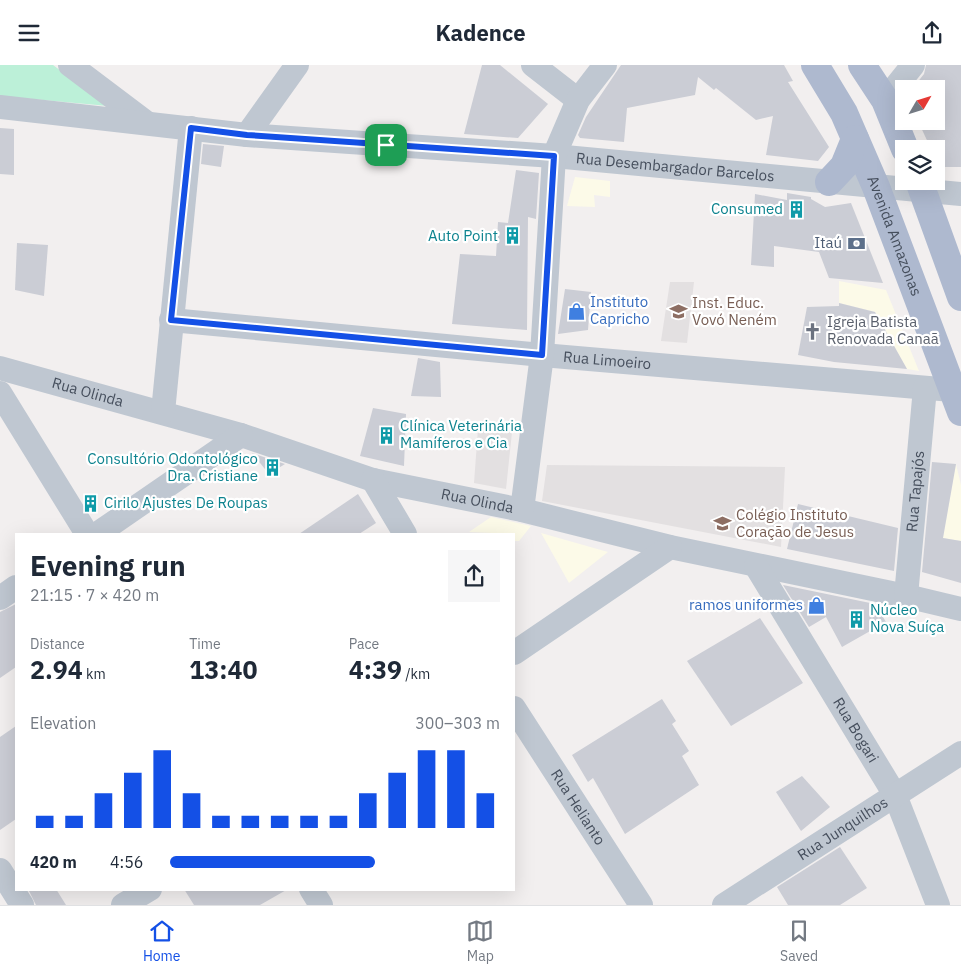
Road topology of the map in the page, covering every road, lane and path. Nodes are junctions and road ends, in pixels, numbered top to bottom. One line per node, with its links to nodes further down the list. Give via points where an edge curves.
1 (70, 65): 11 (street)
2 (296, 65): 13 (street)
3 (533, 65): 8 (street)
4 (604, 65): 8 (street)
5 (815, 65): 14 (main road, Avenida Amazonas, via 844,113)
6 (862, 65): 9 (main road)
7 (913, 65): 9 (street)
8 (578, 100): 16 (street)
9 (885, 100): 15 (main road)
10 (0, 107): 11 (street, Rua Desembargador Barcelos)
11 (148, 124): 12 (street, Rua Desembargador Barcelos)
12 (191, 128): 13 (street, Rua Desembargador Barcelos); 24 (street)
13 (247, 135): 16 (street, Rua Desembargador Barcelos)
14 (855, 139): 17 (main road, via 844,166); 18 (main road, Avenida Amazonas)
15 (901, 140)
16 (554, 156): 17 (street, Rua Desembargador Barcelos); 25 (street)
17 (829, 182): 18 (street, Rua Desembargador Barcelos)
18 (876, 187): 19 (street, Rua Desembargador Barcelos); 29 (main road, Avenida Amazonas)
19 (895, 187)
20 (921, 190): 23 (main road)
21 (940, 190): 22 (street, Rua Desembargador Barcelos)
22 (961, 194)
23 (961, 297)
24 (171, 320): 25 (street, Rua Limoeiro); 30 (street)
25 (542, 355): 27 (street, Rua Limoeiro); 33 (street)
26 (0, 368): 30 (street, Rua Olinda)
27 (925, 388): 29 (street, Rua Limoeiro); 40 (street, Rua Tapajós)
28 (0, 393): 34 (street)
29 (957, 401)
30 (162, 412): 31 (street, Rua Olinda)
31 (241, 435): 32 (street, Rua Olinda); 35 (street)
32 (373, 480): 33 (street, Rua Olinda); 36 (street)
33 (522, 510): 37 (street, Rua Olinda)
34 (86, 533)
35 (98, 533)
36 (404, 533)
37 (670, 547): 38 (street, Rua Olinda); 43 (street)
38 (756, 566): 40 (street, Rua Olinda); 46 (street, Rua Bogari)
39 (15, 588): 41 (street)
40 (906, 596): 42 (street, Rua Olinda)
41 (0, 598)
42 (961, 609)
43 (515, 652)
44 (515, 710): 53 (street, Rua Helianto)
45 (961, 753): 46 (street, Rua Junquilhos)
46 (896, 795): 54 (street, Rua Junquilhos); 55 (street, Rua Bogari)
47 (0, 870): 50 (street)
48 (147, 891): 51 (street)
49 (312, 891): 52 (street)
50 (22, 905)
51 (123, 905)
52 (321, 905)
53 (641, 905)
54 (724, 905)
55 (938, 905)

